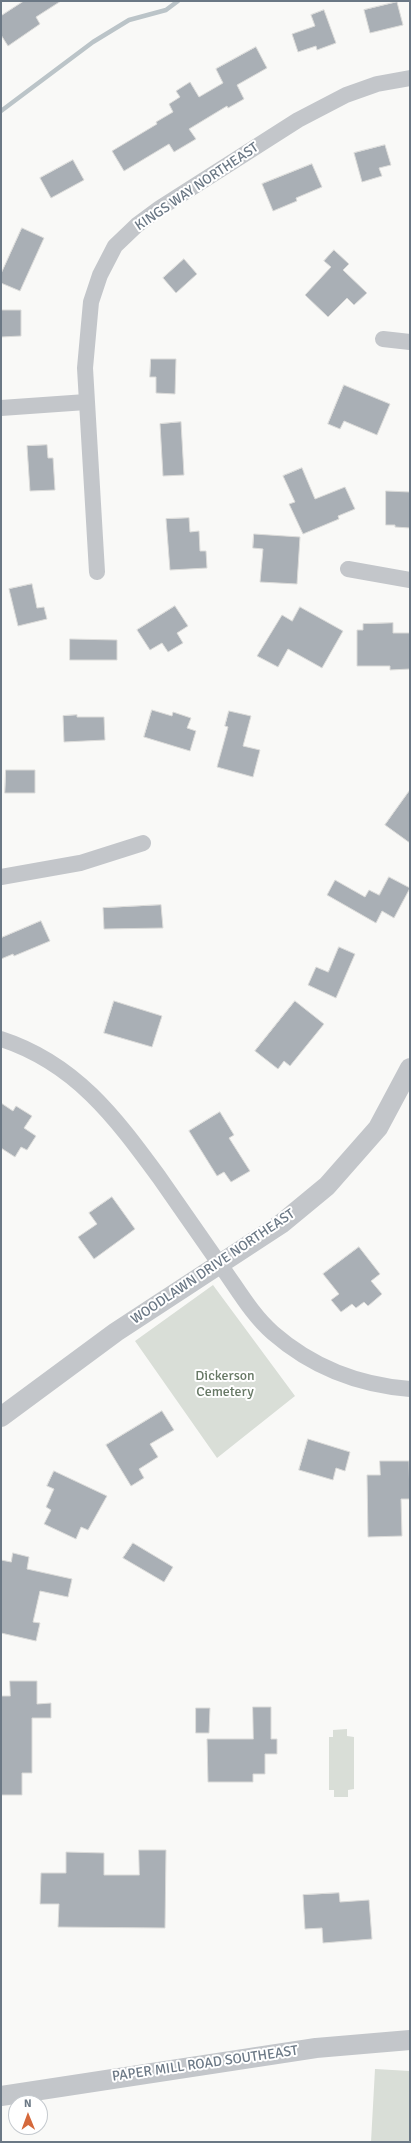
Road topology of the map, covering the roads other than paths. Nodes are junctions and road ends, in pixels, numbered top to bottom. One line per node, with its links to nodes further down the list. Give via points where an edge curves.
1 (410, 78): 4 (street, KINGS WAY NORTHEAST, via 377,84 346,94 298,120 160,208 115,246 100,275 91,302 85,368)
2 (383, 339): 3 (street)
3 (410, 342)
4 (86, 402): 5 (street); 7 (street, KINGS WAY NORTHEAST)
5 (1, 408)
6 (348, 569): 8 (street)
7 (97, 572)
8 (410, 580)
9 (143, 843): 10 (street, via 80,863)
10 (1, 877)
11 (1, 1039): 13 (street, via 46,1058 83,1085 106,1108 133,1141)
12 (410, 1068): 13 (street, WOODLAWN DRIVE NORTHEAST, via 378,1128 327,1186 281,1224)
13 (220, 1264): 14 (street, via 247,1303 272,1332 303,1355 334,1372 354,1379); 15 (street, WOODLAWN DRIVE NORTHEAST, via 116,1332)
14 (410, 1389)
15 (1, 1417)
16 (410, 2040): 17 (street, PAPER MILL ROAD SOUTHEAST, via 316,2048)
17 (1, 2096)

